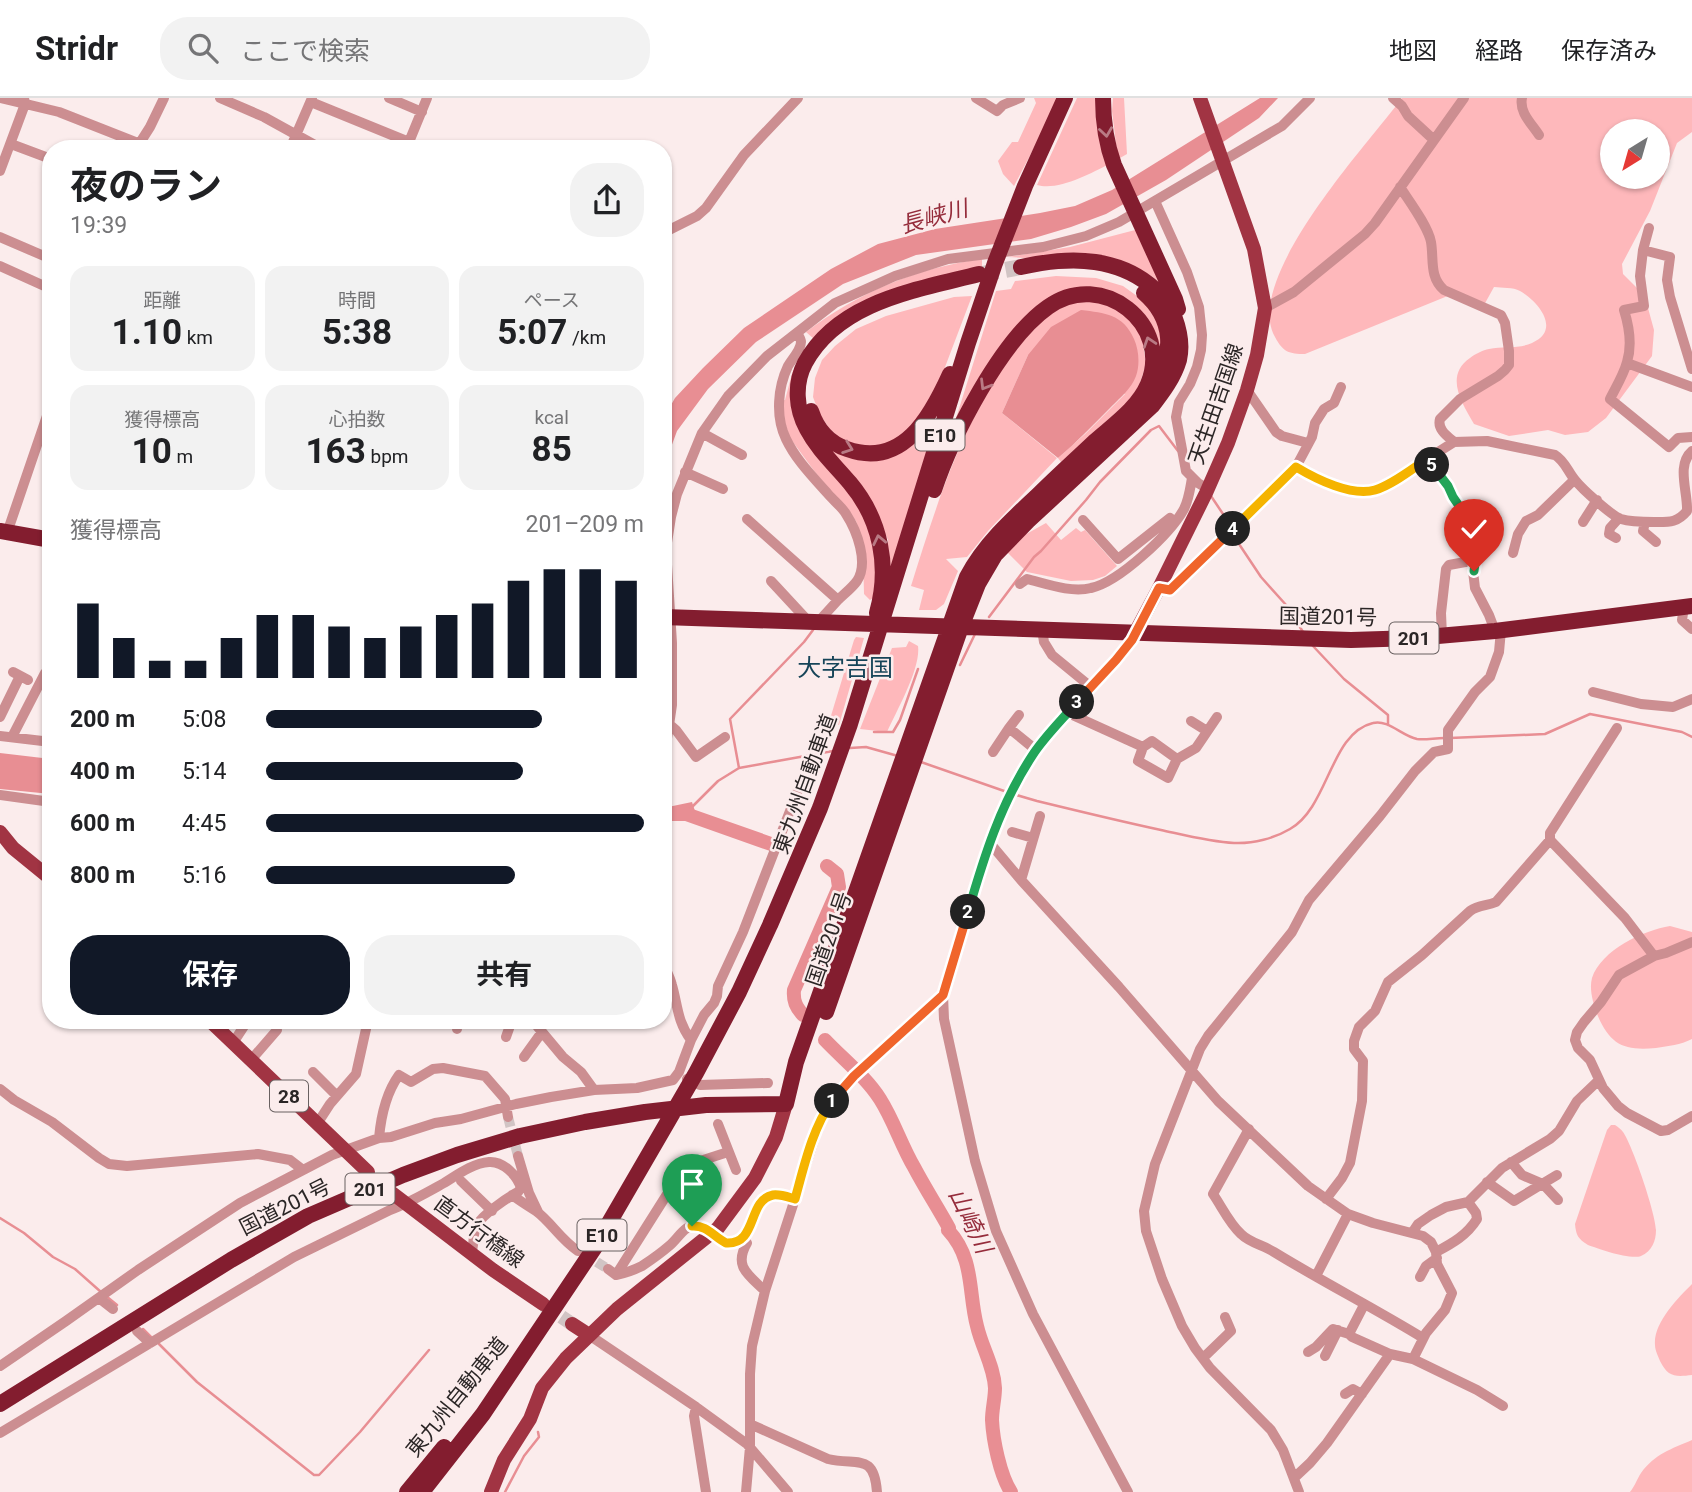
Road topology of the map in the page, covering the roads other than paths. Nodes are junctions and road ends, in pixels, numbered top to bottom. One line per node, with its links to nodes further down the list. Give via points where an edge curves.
1 (1, 98): 16 (street)
2 (164, 98): 22 (street)
3 (220, 98): 19 (street)
4 (389, 98): 18 (street)
5 (428, 98): 18 (street)
6 (798, 98): 34 (street, via 744,155 706,208)
7 (976, 98): 8 (street, via 997,111)
8 (1020, 98)
9 (1065, 98): 41 (highway, E10, via 1025,186)
10 (1103, 98): 44 (highway, one-way to 44, via 1108,149 1175,299)
11 (1310, 98): 30 (street, via 1282,127)
12 (1393, 98): 27 (street)
13 (1464, 98): 27 (street)
14 (1522, 98): 20 (street, via 1523,113)
15 (311, 100): 19 (street); 25 (street)
16 (24, 101): 21 (street); 28 (street)
17 (1203, 104): 30 (main road, 天生田吉国線)
18 (422, 112): 26 (street)
19 (295, 134): 23 (street); 24 (street)
20 (1539, 135)
21 (123, 140)
22 (141, 140)
23 (293, 140)
24 (306, 140)
25 (395, 140)
26 (410, 140)
27 (1434, 140): 32 (street)
28 (11, 144): 29 (street); 31 (street)
29 (42, 156)
30 (1222, 162): 33 (street); 42 (main road, 天生田吉国線, via 1254,249)
31 (0, 171)
32 (1400, 187): 42 (street, via 1365,234 1294,292); 54 (street, via 1431,239 1437,284 1501,315 1505,323 1509,365 1440,419 1440,427)
33 (1155, 201): 43 (street, via 1086,236 1043,247 948,258 895,276 835,303); 61 (street, via 1199,307 1201,351 1176,417 1184,464)
34 (672, 228)
35 (1649, 228): 37 (street)
36 (0, 237): 38 (street)
37 (1643, 250): 45 (street, via 1644,306 1624,310); 46 (street, via 1670,257 1670,297)
38 (42, 255)
39 (0, 266): 40 (street)
40 (42, 285)
41 (981, 303): 76 (highway, E10); 85 (highway, one-way to 41, via 876,528 852,485 807,428 800,411 798,381 811,353 848,318 913,291 978,279 862,321 817,359 808,398 825,436 864,453 899,446 927,419 938,400)
42 (1265, 308): 49 (main road, 天生田吉国線)
43 (797, 333): 52 (street, via 728,396); 83 (street, via 802,345 781,386 784,435 802,464 846,513 861,557 856,582)
44 (1181, 346): 50 (highway, via 1169,305 1140,277 1079,261 1046,262 1019,272 1082,270 1119,279 1147,295 1164,318 1168,352 1161,374); 88 (highway, via 1175,371 1152,406 995,555)
45 (1627, 363): 48 (street); 53 (street, via 1610,399 1669,447 1678,438)
46 (1692, 369)
47 (1341, 387): 55 (street, via 1334,403 1315,423)
48 (1692, 387)
49 (1247, 390): 55 (street, via 1276,432); 64 (main road, 天生田吉国線)
50 (1133, 408): 76 (highway, one-way to 76, via 1152,371 1150,342 1140,323 1107,296 1062,298 1034,318 1002,356 953,444 922,527); 88 (highway, via 986,547 967,577)
51 (42, 429): 73 (street)
52 (702, 433): 57 (street); 60 (street)
53 (1692, 437)
54 (1454, 442): 58 (street); 62 (street, via 1488,441 1555,455)
55 (1308, 443): 59 (street)
56 (1692, 451): 72 (street, via 1685,460 1687,511 1673,523)
57 (742, 455)
58 (1427, 459): 59 (street, via 1374,491 1358,492); 79 (street, via 1470,522)
59 (1296, 467): 82 (street, via 1170,590)
60 (685, 472): 63 (street); 66 (street)
61 (1192, 478): 64 (street); 70 (street, via 1188,499)
62 (1574, 480): 65 (street); 78 (street, via 1526,521)
63 (723, 489)
64 (1208, 489): 82 (main road, 天生田吉国線)
65 (1597, 500): 67 (street); 71 (street)
66 (672, 513)
67 (1619, 518): 72 (street); 75 (street, via 1609,534)
68 (747, 519): 83 (street)
69 (1083, 520): 70 (street, via 1118,559 1170,518)
70 (1175, 522): 81 (street, via 1141,558 1104,584 1082,590 1027,579)
71 (1583, 522)
72 (1645, 522): 77 (street, via 1643,531)
73 (4, 532): 74 (highway)
74 (42, 538)
75 (1616, 538)
76 (907, 542): 85 (highway, E10)
77 (1656, 542)
78 (1513, 553)
79 (1476, 560): 91 (street, via 1475,588); 93 (street, via 1446,569)
80 (771, 581): 87 (street)
81 (1020, 584)
82 (1159, 588): 92 (main road, 天生田吉国線)
83 (838, 600): 87 (street)
84 (1688, 607): 90 (street, via 1682,620); 91 (highway, 国道201号 / 201)
85 (883, 608): 193 (highway, 東九州自動車道 / E10, via 832,774 771,925 659,1139 595,1247)
86 (672, 617): 87 (highway, 国道201号 / 201)
87 (813, 622): 88 (highway, 国道201号 / 201)
88 (955, 626): 89 (highway, 国道201号 / 201); 151 (highway, 国道201号, via 796,1062)
89 (1042, 629): 92 (highway, 国道201号 / 201); 96 (street, via 1052,655)
90 (1692, 629)
91 (1498, 631): 93 (highway, 国道201号 / 201); 143 (street, via 1502,640 1490,677 1448,730 1448,749 1434,752 1415,771 1309,900 1292,932 1208,1036)
92 (1135, 633): 93 (highway, 国道201号 / 201, via 1351,640); 96 (street)
93 (1442, 636)
94 (21, 676): 101 (street)
95 (42, 679): 109 (street)
96 (1091, 687): 99 (street)
97 (1593, 692): 98 (street, via 1673,707)
98 (1692, 699)
99 (1068, 712): 112 (street); 113 (street)
100 (1019, 715): 106 (street)
101 (0, 717)
102 (1217, 717): 107 (street)
103 (1191, 721): 107 (street)
104 (672, 727): 110 (street, via 696,757)
105 (1617, 728): 123 (street, via 1550,833)
106 (1009, 729): 113 (street); 114 (street)
107 (1207, 731): 115 (street, via 1196,748)
108 (0, 736): 109 (street)
109 (12, 737): 111 (street)
110 (725, 737)
111 (42, 741)
112 (1143, 747): 115 (street, via 1152,741); 115 (street, via 1138,761 1168,778)
113 (1036, 750): 124 (street)
114 (992, 752)
115 (1177, 759)
116 (802, 780): 139 (street, via 717,996)
117 (0, 795): 118 (street)
118 (42, 801)
119 (1040, 816): 122 (street)
120 (0, 832): 125 (main road)
121 (1012, 832): 122 (street)
122 (1033, 838): 126 (street)
123 (1550, 840): 128 (street, via 1625,918); 172 (street, via 1496,902 1470,911 1388,982 1354,1041 1363,1061 1362,1101 1350,1163)
124 (989, 842): 126 (street); 130 (street)
125 (42, 872)
126 (1021, 880): 143 (street)
127 (1692, 943): 128 (street)
128 (1654, 956): 146 (street, via 1619,975 1577,1032 1578,1048 1590,1059)
129 (672, 984): 139 (street, via 682,1028)
130 (943, 995): 171 (street, via 854,1076 830,1105); 221 (street, via 944,1019 975,1161 996,1231 1033,1314)
131 (218, 1029): 140 (main road, 28)
132 (242, 1029): 140 (street)
133 (366, 1029): 150 (street, via 356,1074)
134 (509, 1029): 138 (street)
135 (540, 1029): 137 (street)
136 (277, 1030): 142 (street)
137 (542, 1032): 141 (street); 149 (street)
138 (506, 1037)
139 (691, 1040): 145 (street)
140 (233, 1043): 142 (main road, 28)
141 (524, 1057)
142 (251, 1060): 154 (main road, 28)
143 (1191, 1070): 156 (street); 202 (street, via 1155,1164 1144,1211 1162,1279 1182,1326)
144 (313, 1072): 150 (street)
145 (679, 1072): 147 (street, via 700,1085); 149 (street, via 673,1080 637,1088)
146 (1599, 1080): 153 (street, via 1618,1106 1661,1131); 161 (street, via 1584,1093 1559,1131)
147 (768, 1083)
148 (0, 1089): 162 (street, via 109,1164 258,1154 290,1160)
149 (594, 1090): 152 (street)
150 (337, 1096): 154 (street)
151 (786, 1104): 196 (main road, via 776,1137 755,1178 718,1228); 207 (highway, 国道201号 / 201, via 706,1105 585,1122 520,1136 403,1175 308,1216)
152 (507, 1111): 157 (street); 157 (street, via 505,1099 485,1076 443,1068 411,1082 399,1075 385,1105)
153 (1692, 1116)
154 (317, 1124): 158 (main road, 28)
155 (718, 1124): 159 (street)
156 (1249, 1129): 172 (street); 184 (street, via 1213,1194 1241,1234)
157 (380, 1138): 158 (street)
158 (346, 1151): 162 (street); 164 (main road, 28)
159 (728, 1152): 163 (street); 171 (street, via 683,1169 612,1272 631,1272 692,1226 705,1227 722,1241 739,1242 767,1197)
160 (518, 1156): 177 (street)
161 (1511, 1162): 167 (street); 168 (street, via 1522,1175)
162 (303, 1170): 187 (street, via 240,1203)
163 (736, 1170)
164 (368, 1172)
165 (1557, 1175): 168 (street)
166 (461, 1181): 176 (street)
167 (1487, 1182): 168 (street, via 1514,1201); 174 (street)
168 (1543, 1184): 173 (street)
169 (392, 1193): 175 (main road, 直方行橋線)
170 (513, 1195): 175 (street, via 521,1188 513,1174 500,1164 485,1162); 176 (street); 177 (street)
171 (795, 1199): 186 (street)
172 (1326, 1199): 178 (street)
173 (1558, 1200)
174 (1468, 1202): 179 (street, via 1431,1215); 183 (street, via 1477,1219)
175 (406, 1204): 182 (main road, 直方行橋線); 198 (street, via 294,1257)
176 (492, 1211): 182 (street, via 475,1227)
177 (538, 1212): 181 (street)
178 (1348, 1214): 179 (street); 184 (street)
179 (1412, 1233): 183 (street, via 1432,1242)
180 (747, 1243): 186 (street, via 742,1252 743,1268)
181 (578, 1251)
182 (471, 1254): 188 (main road, 直方行橋線)
183 (1437, 1255): 185 (street); 197 (street, via 1452,1293)
184 (1316, 1276): 189 (street)
185 (1420, 1277)
186 (765, 1291): 210 (street, via 752,1346)
187 (99, 1298): 190 (street); 204 (street)
188 (543, 1304)
189 (1364, 1305): 195 (street); 197 (street)
190 (113, 1309)
191 (1225, 1317): 202 (street, via 1231,1331)
192 (572, 1324): 196 (main road)
193 (540, 1327): 214 (highway, 東九州自動車道 / E10); 215 (highway, 東九州自動車道 / E10)
194 (137, 1331): 198 (street)
195 (1344, 1332): 199 (street, via 1333,1329); 200 (street); 201 (street)
196 (589, 1335): 209 (street); 216 (main road, via 542,1388)
197 (1423, 1338): 203 (street)
198 (150, 1343): 211 (street)
199 (1308, 1352)
200 (1390, 1354): 203 (street); 206 (street)
201 (1325, 1356)
202 (1203, 1358): 213 (street, via 1271,1430)
203 (1413, 1359): 208 (street)
204 (0, 1366)
205 (1345, 1394): 206 (street, via 1353,1389)
206 (1362, 1394): 213 (street)
207 (0, 1404)
208 (1503, 1406)
209 (696, 1407): 212 (street); 217 (street)
210 (750, 1424): 212 (street); 220 (street, via 828,1459 869,1467)
211 (0, 1433)
212 (750, 1447): 218 (street); 219 (street)
213 (1294, 1478): 222 (street)
214 (407, 1492)
215 (422, 1492)
216 (491, 1492)
217 (706, 1492)
218 (746, 1492)
219 (788, 1492)
220 (877, 1492)
221 (1128, 1492)
222 (1299, 1492)

